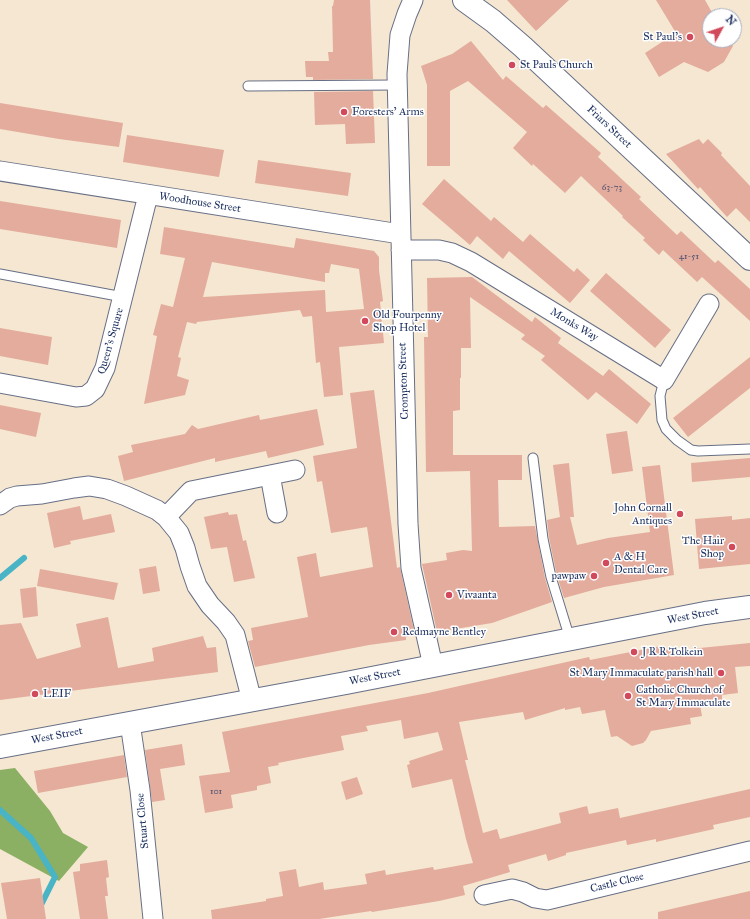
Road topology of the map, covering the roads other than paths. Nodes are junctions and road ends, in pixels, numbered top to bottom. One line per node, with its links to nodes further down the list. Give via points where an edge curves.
1 (413, 0): 3 (street, Crompton Street, via 400,35)
2 (464, 0): 8 (main road, Friars Street, via 498,26 562,83)
3 (397, 85): 4 (lane); 7 (street, Crompton Street)
4 (248, 86)
5 (0, 171): 6 (street, Woodhouse Street)
6 (148, 195): 7 (street, Woodhouse Street); 10 (street, Queen's Square)
7 (400, 242): 12 (street, Monks Way, via 452,253 471,262); 23 (street, Crompton Street, via 410,568)
8 (750, 259)
9 (0, 274): 10 (lane)
10 (123, 297): 13 (street, Queen's Square, via 105,368 95,389 86,396 76,397)
11 (709, 304): 12 (street)
12 (664, 380): 14 (lane, via 660,396 662,420 666,429 677,440 698,452)
13 (0, 383)
14 (750, 449)
15 (533, 458): 22 (lane, via 542,539)
16 (295, 470): 17 (street)
17 (270, 475): 19 (street); 20 (street, via 191,491)
18 (0, 506): 20 (street, via 17,496 89,486 113,491 147,505)
19 (277, 513)
20 (166, 517): 24 (street, via 179,533 197,586 235,635)
21 (750, 607): 22 (main road, West Street)
22 (570, 639): 23 (main road, West Street)
23 (433, 666): 24 (main road, West Street)
24 (252, 701): 25 (main road, West Street)
25 (130, 723): 26 (main road, West Street); 29 (street, Stuart Close, via 140,790)
26 (0, 747)
27 (750, 851): 28 (street, Castle Close, via 548,900 512,889)
28 (484, 894)
29 (152, 919)

